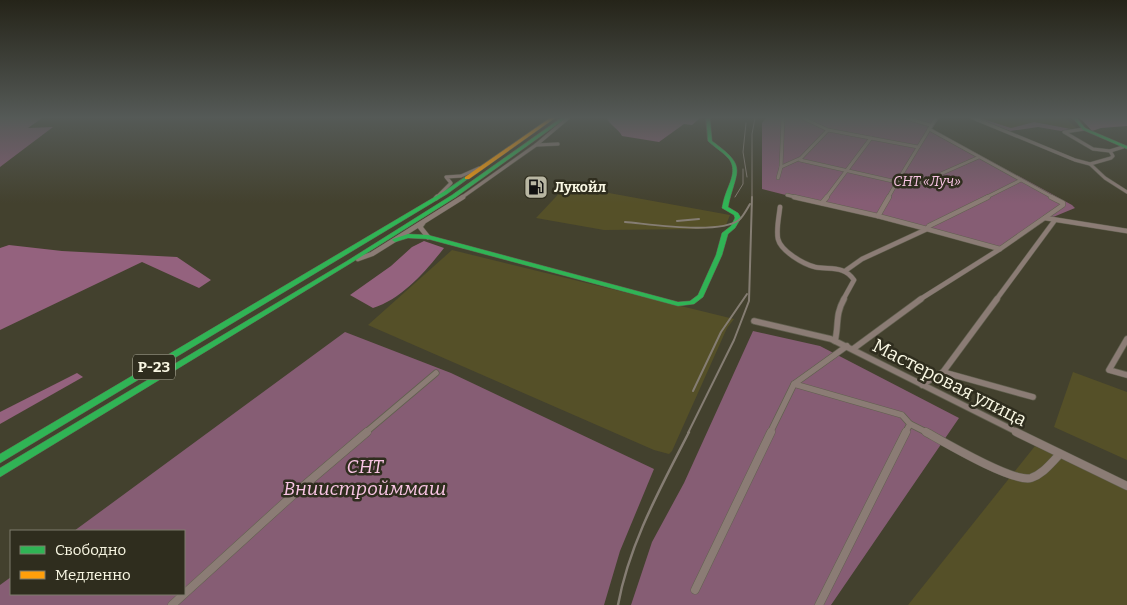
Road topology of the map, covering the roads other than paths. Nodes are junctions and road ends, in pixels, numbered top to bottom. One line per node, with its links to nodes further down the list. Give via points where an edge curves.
1 (513, 146): 17 (main road, Р-23)
2 (524, 146): 38 (main road, Р-23)
3 (534, 146): 32 (street)
4 (717, 146): 35 (main road, via 732,158 736,170 736,179 725,208 738,218 725,233 720,256 701,296 692,304 678,304)
5 (782, 146): 19 (street)
6 (813, 146): 16 (street)
7 (865, 146): 20 (street)
8 (914, 146): 12 (street)
9 (961, 146): 15 (street)
10 (1042, 146): 18 (street)
11 (1088, 146): 14 (street)
12 (918, 147): 23 (street)
13 (1125, 147): 14 (street)
14 (1110, 151): 18 (street, via 1111,158)
15 (979, 157): 22 (street); 23 (street, via 918,184)
16 (800, 160): 19 (street); 20 (street)
17 (488, 164): 26 (main road, Р-23); 26 (street, via 461,176 446,177 451,181 449,186)
18 (1090, 164): 24 (street)
19 (781, 167): 21 (street)
20 (847, 171): 23 (street); 27 (street)
21 (778, 178)
22 (1021, 180): 30 (street, via 1063,203 1061,208); 33 (street)
23 (897, 182): 29 (street)
24 (1127, 192)
25 (787, 195): 27 (street)
26 (431, 202): 52 (main road, Р-23)
27 (822, 203): 29 (street)
28 (780, 207): 39 (street, via 778,240 785,249 813,267)
29 (878, 216): 33 (street)
30 (1045, 218): 31 (street); 37 (street)
31 (1055, 220): 34 (street); 44 (street)
32 (424, 223): 35 (street, via 421,230); 36 (street)
33 (927, 229): 37 (street); 39 (street, via 862,259)
34 (1127, 231)
35 (428, 237): 36 (main road, via 408,236)
36 (395, 240): 38 (street, via 372,254)
37 (1000, 249): 43 (street)
38 (349, 262): 53 (main road, Р-23)
39 (844, 271): 42 (street, via 854,280 837,312)
40 (754, 321): 42 (street, Мастеровая улица)
41 (1127, 339): 46 (street, via 1109,370)
42 (835, 341): 43 (street, Мастеровая улица)
43 (850, 348): 47 (street); 48 (street, Мастеровая улица)
44 (943, 372): 48 (street); 49 (street)
45 (436, 373): 56 (street, via 293,495)
46 (1127, 376)
47 (794, 384): 50 (street, via 902,415); 55 (street)
48 (922, 384): 51 (street, Мастеровая улица)
49 (1033, 397)
50 (910, 424): 51 (street, via 998,471 1028,480 1041,474); 59 (street)
51 (1060, 454): 54 (street, Мастеровая улица)
52 (0, 458)
53 (0, 473)
54 (1127, 486)
55 (695, 590)
56 (185, 593)
57 (183, 595): 58 (street)
58 (172, 605)
59 (819, 605)

